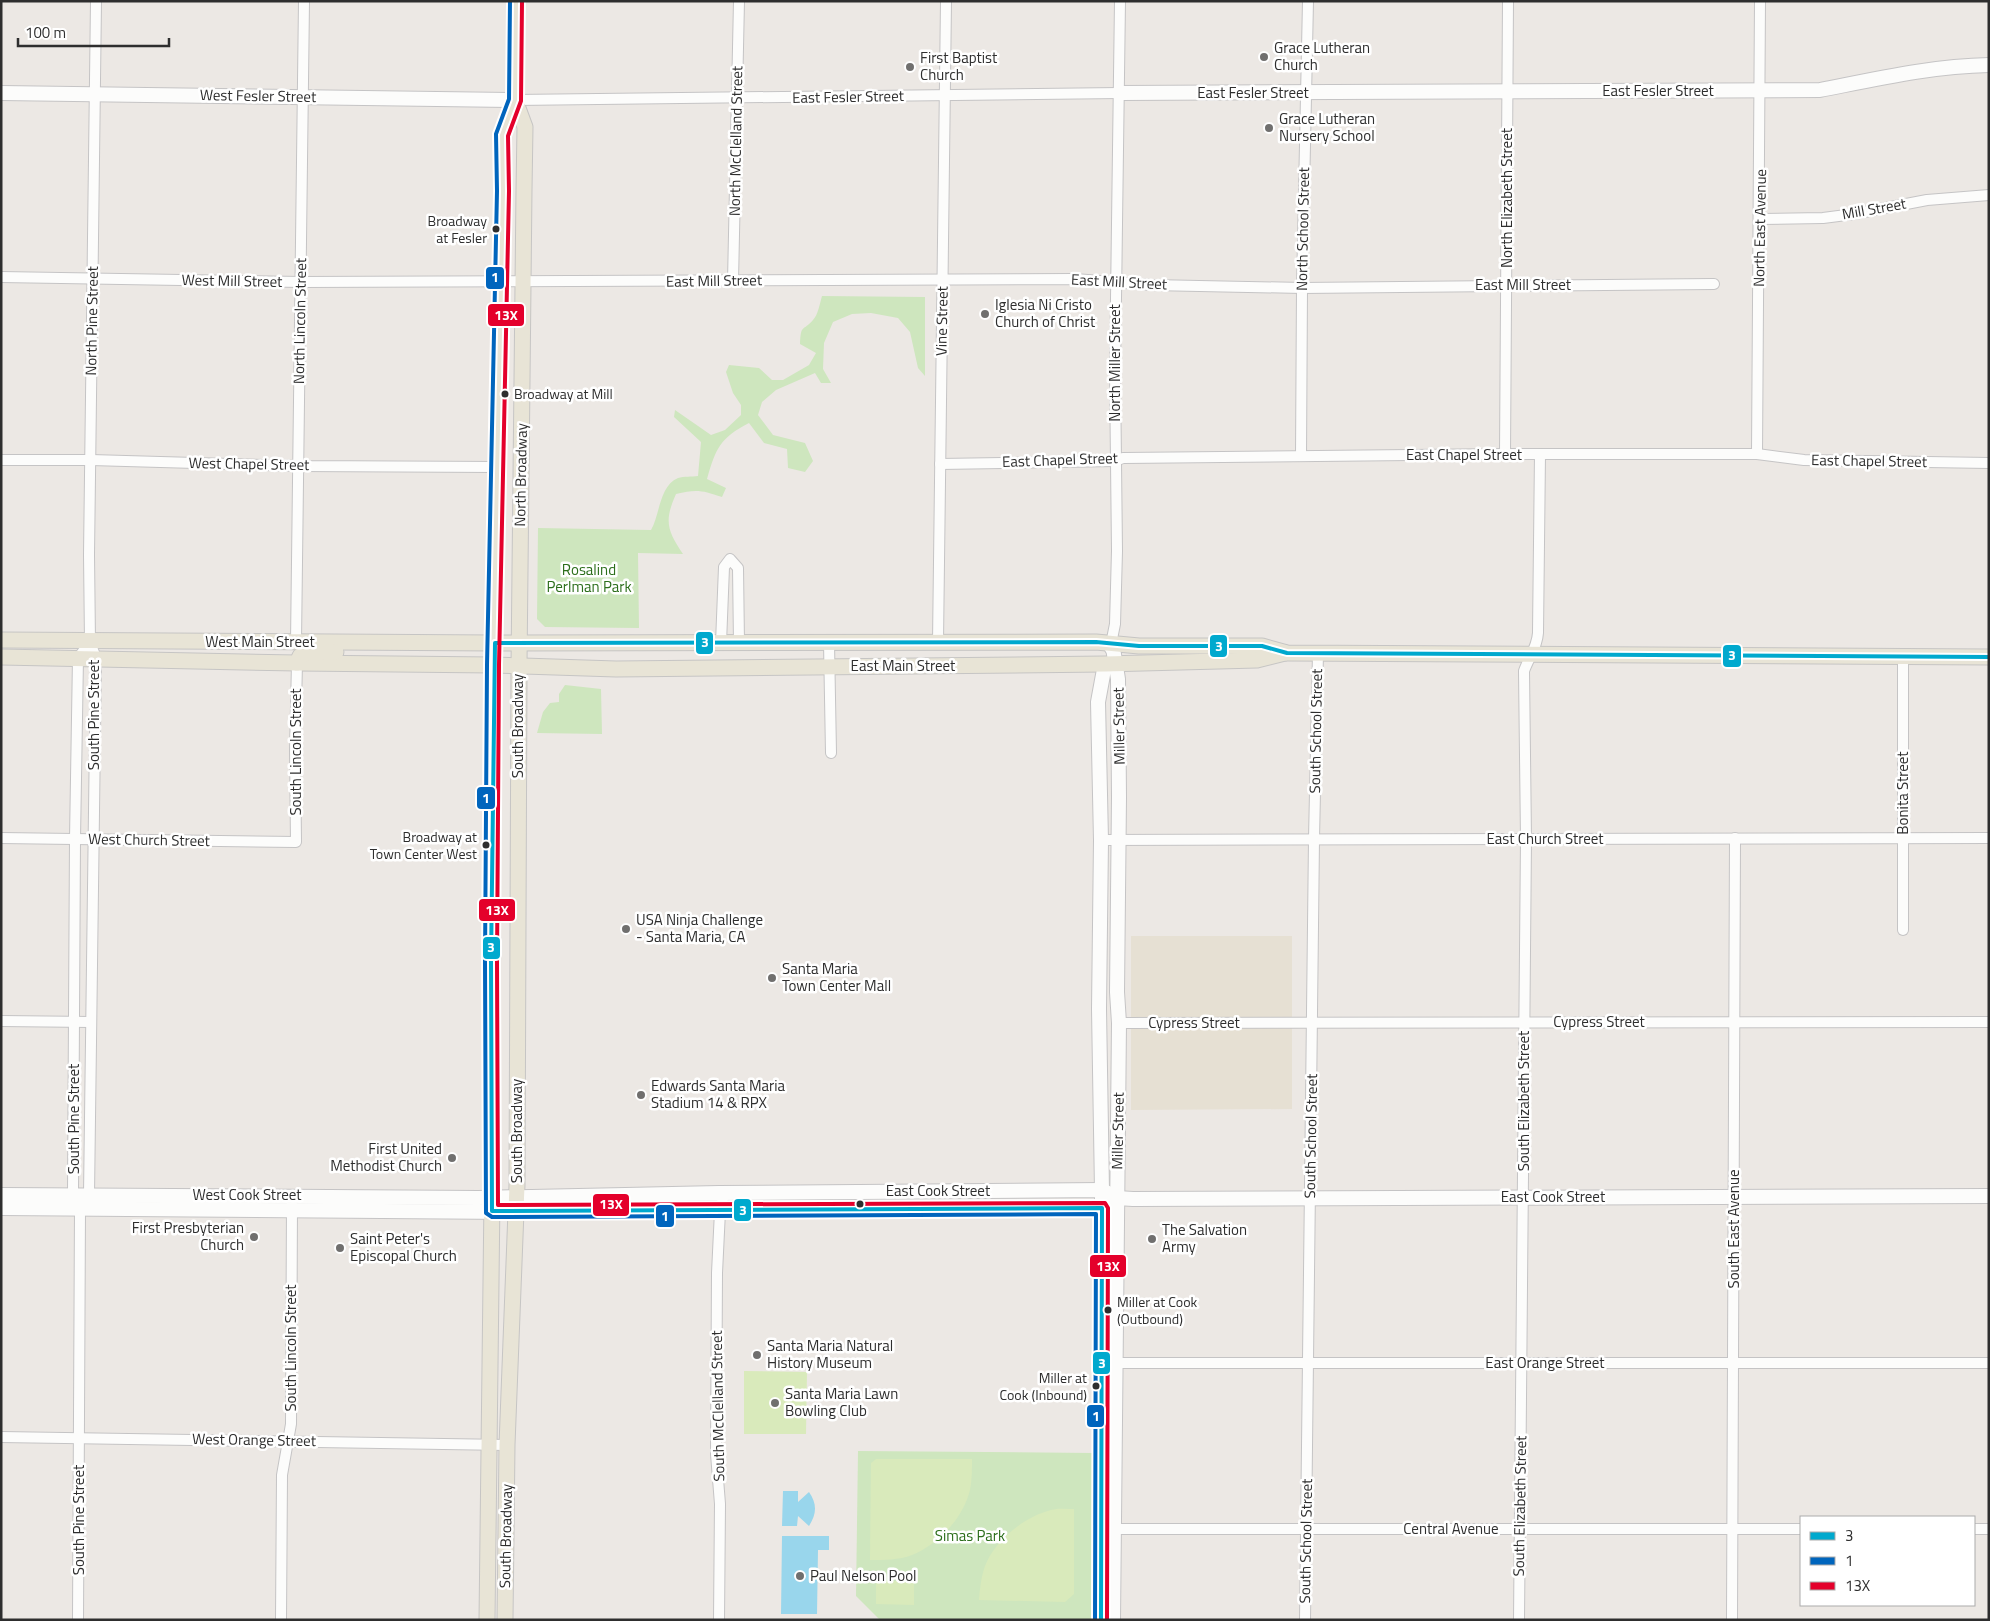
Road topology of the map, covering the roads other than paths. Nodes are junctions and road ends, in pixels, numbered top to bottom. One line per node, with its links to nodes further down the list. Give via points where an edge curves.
1 (96, 1): 16 (street, North Pine Street)
2 (304, 1): 18 (street, North Lincoln Street)
3 (516, 1): 20 (main road, North Broadway)
4 (739, 1): 19 (street, North McClelland Street)
5 (946, 1): 17 (street, Vine Street)
6 (1120, 1): 15 (street, North Miller Street)
7 (1308, 1): 13 (street, North School Street)
8 (1508, 1): 11 (street, North Elizabeth Street)
9 (1760, 1): 12 (street, North East Avenue)
10 (1989, 65): 12 (street, East Fesler Street, via 1922,71 1820,90)
11 (1508, 91): 12 (street, East Fesler Street); 13 (street, East Fesler Street); 32 (street, North Elizabeth Street)
12 (1761, 91): 22 (street, North East Avenue)
13 (1306, 92): 15 (street, East Fesler Street); 33 (street, North School Street)
14 (1, 93): 16 (street, West Fesler Street)
15 (1120, 93): 17 (street, East Fesler Street); 30 (street, North Miller Street)
16 (94, 94): 18 (street, West Fesler Street); 24 (street, North Pine Street)
17 (944, 96): 19 (street, East Fesler Street); 25 (street, Vine Street)
18 (303, 97): 20 (street, West Fesler Street); 27 (street, North Lincoln Street)
19 (737, 98): 20 (street, East Fesler Street); 26 (street, North McClelland Street)
20 (515, 100): 28 (main road, North Broadway, via 502,135); 29 (main road, North Broadway, via 524,127)
21 (1989, 195): 22 (street, Mill Street, via 1927,200 1823,218)
22 (1760, 219): 36 (street, North East Avenue)
23 (1, 277): 24 (street, West Mill Street)
24 (92, 278): 27 (street, West Mill Street); 39 (street, North Pine Street)
25 (942, 278): 26 (street, East Mill Street); 30 (street, East Mill Street, via 1075,279); 42 (street, Vine Street)
26 (733, 281): 29 (street, East Mill Street)
27 (301, 282): 28 (street, West Mill Street); 43 (street, North Lincoln Street)
28 (501, 283): 29 (street, West Mill Street); 44 (main road, North Broadway)
29 (523, 283): 53 (main road, North Broadway)
30 (1116, 283): 33 (street, East Mill Street); 40 (street, North Miller Street)
31 (1714, 284): 32 (street, East Mill Street)
32 (1507, 285): 33 (street, East Mill Street); 34 (street, North Elizabeth Street)
33 (1302, 288): 37 (street, North School Street)
34 (1505, 454): 35 (street, East Chapel Street); 37 (street, East Chapel Street)
35 (1540, 454): 36 (street, East Chapel Street); 56 (street)
36 (1757, 454): 41 (street, East Chapel Street, via 1804,460)
37 (1301, 456): 40 (street, East Chapel Street)
38 (1, 460): 39 (street, West Chapel Street)
39 (91, 460): 43 (street, West Chapel Street); 46 (street, North Pine Street)
40 (1115, 460): 42 (street, East Chapel Street); 51 (street, North Miller Street, via 1117,551)
41 (1989, 463)
42 (940, 464): 50 (street, Vine Street)
43 (298, 466): 44 (street, West Chapel Street); 47 (street, North Lincoln Street)
44 (497, 467): 52 (main road, North Broadway)
45 (1, 640): 46 (main road, West Main Street)
46 (90, 642): 47 (main road, West Main Street); 62 (street, South Pine Street); 63 (street, South Pine Street)
47 (296, 642): 48 (main road, West Main Street); 64 (main road, via 295,648 285,652 224,654)
48 (404, 642): 52 (main road, West Main Street); 65 (main road, via 374,649 306,653)
49 (829, 642): 50 (main road, East Main Street); 55 (main road, East Main Street); 69 (street)
50 (938, 642): 51 (main road, East Main Street)
51 (1112, 642): 57 (main road, East Main Street, via 1139,646 1262,646); 66 (street, Miller Street)
52 (494, 643): 53 (main road, West Main Street); 67 (main road, South Broadway)
53 (519, 643): 54 (main road, East Main Street); 68 (main road, South Broadway)
54 (721, 643): 55 (main road, East Main Street); 55 (street, via 724,567 730,559 738,568)
55 (739, 643)
56 (1534, 650): 58 (main road, East Main Street); 59 (main road, East Main Street); 78 (street, South Elizabeth Street, via 1524,671)
57 (1287, 653): 58 (main road, East Main Street); 66 (main road, East Main Street, via 1257,660)
58 (1318, 653): 77 (street, South School Street)
59 (1903, 655): 61 (main road, East Main Street); 73 (street, Bonita Street)
60 (1, 657): 62 (main road, West Main Street)
61 (1989, 657)
62 (78, 658): 63 (main road, West Main Street); 75 (street, South Pine Street)
63 (96, 658): 64 (main road, West Main Street); 76 (street, South Pine Street)
64 (195, 660): 65 (main road, West Main Street)
65 (297, 663): 67 (main road, West Main Street); 81 (street, South Lincoln Street)
66 (1111, 663): 69 (main road, East Main Street); 79 (street, Miller Street, via 1098,702); 80 (street, Miller Street, via 1119,718)
67 (493, 665): 68 (main road, West Main Street); 103 (main road, South Broadway)
68 (518, 666): 69 (main road, East Main Street, via 616,669); 104 (main road, South Broadway)
69 (830, 666): 70 (street)
70 (831, 753)
71 (1, 838): 75 (street, West Church Street)
72 (1735, 838): 73 (street, East Church Street); 78 (street, East Church Street); 88 (street, South East Avenue)
73 (1903, 838): 74 (street, East Church Street); 82 (street, Bonita Street)
74 (1989, 838)
75 (75, 839): 76 (street, West Church Street); 84 (street, South Pine Street)
76 (92, 839): 81 (street, West Church Street); 85 (street, South Pine Street)
77 (1314, 839): 78 (street, East Church Street); 80 (street, East Church Street); 86 (street, South School Street)
78 (1526, 839): 87 (street, South Elizabeth Street)
79 (1101, 840): 80 (street, East Church Street); 91 (street, Miller Street)
80 (1119, 840): 90 (street, Miller Street)
81 (296, 842)
82 (1903, 930)
83 (1, 1021): 84 (street)
84 (74, 1022): 85 (street); 94 (street, South Pine Street)
85 (91, 1022): 95 (street, South Pine Street)
86 (1312, 1022): 87 (street, Cypress Street); 90 (street, Cypress Street); 102 (street, South School Street)
87 (1524, 1022): 88 (street, Cypress Street); 100 (street, South Elizabeth Street)
88 (1734, 1022): 89 (street, Cypress Street); 98 (street, South East Avenue)
89 (1989, 1022)
90 (1119, 1023): 101 (street, Miller Street)
91 (1102, 1190): 92 (street, East Cook Street); 101 (street, East Cook Street); 107 (street, Miller Street)
92 (918, 1192): 93 (street, East Cook Street); 106 (street)
93 (724, 1193): 104 (street, East Cook Street); 109 (street, South McClelland Street)
94 (73, 1194): 95 (street, West Cook Street); 96 (street, West Cook Street); 108 (street, South Pine Street)
95 (88, 1194): 97 (street, West Cook Street); 108 (street, South Pine Street)
96 (1, 1195)
97 (293, 1195): 103 (street, West Cook Street); 110 (street, South Lincoln Street)
98 (1734, 1196): 99 (street, East Cook Street); 100 (street, East Cook Street); 114 (street, South East Avenue)
99 (1989, 1196)
100 (1523, 1197): 102 (street, East Cook Street); 113 (street, South Elizabeth Street)
101 (1117, 1198): 102 (street, East Cook Street); 107 (street); 111 (street, Miller Street)
102 (1310, 1198): 112 (street, South School Street)
103 (492, 1204): 104 (street); 110 (street, West Cook Street); 119 (main road, South Broadway)
104 (516, 1204): 109 (street, East Cook Street); 120 (main road, South Broadway)
105 (1, 1208): 108 (street, West Cook Street)
106 (918, 1208): 107 (street, East Cook Street); 109 (street, East Cook Street)
107 (1102, 1208): 111 (street, Miller Street)
108 (80, 1210): 110 (street, West Cook Street); 117 (street, South Pine Street)
109 (720, 1211): 132 (street, South McClelland Street, via 716,1454 720,1504)
110 (292, 1212): 118 (street, South Lincoln Street)
111 (1109, 1363): 112 (street, East Orange Street); 121 (street, Miller Street)
112 (1308, 1363): 113 (street, East Orange Street); 122 (street, South School Street)
113 (1521, 1363): 114 (street, East Orange Street); 123 (street, South Elizabeth Street)
114 (1733, 1363): 115 (street, East Orange Street); 124 (street, South East Avenue)
115 (1989, 1363)
116 (1, 1437): 117 (street, West Orange Street)
117 (79, 1438): 118 (street, West Orange Street); 128 (street, South Pine Street)
118 (289, 1441): 119 (street, West Orange Street); 129 (street, South Lincoln Street, via 282,1475)
119 (489, 1445): 120 (street, West Orange Street); 130 (main road, South Broadway)
120 (508, 1445): 131 (main road, South Broadway)
121 (1107, 1529): 122 (street, Central Avenue); 133 (street, Miller Street); 134 (street, Miller Street)
122 (1306, 1529): 123 (street, Central Avenue); 135 (street, South School Street)
123 (1520, 1529): 124 (street, Central Avenue); 136 (street, South Elizabeth Street)
124 (1733, 1529): 125 (street, Central Avenue); 137 (street, South East Avenue)
125 (1800, 1529)
126 (1975, 1529): 127 (street)
127 (1989, 1529)
128 (78, 1620)
129 (281, 1620)
130 (487, 1620)
131 (505, 1620)
132 (719, 1620)
133 (1101, 1620)
134 (1113, 1620)
135 (1305, 1620)
136 (1519, 1620)
137 (1732, 1620)

